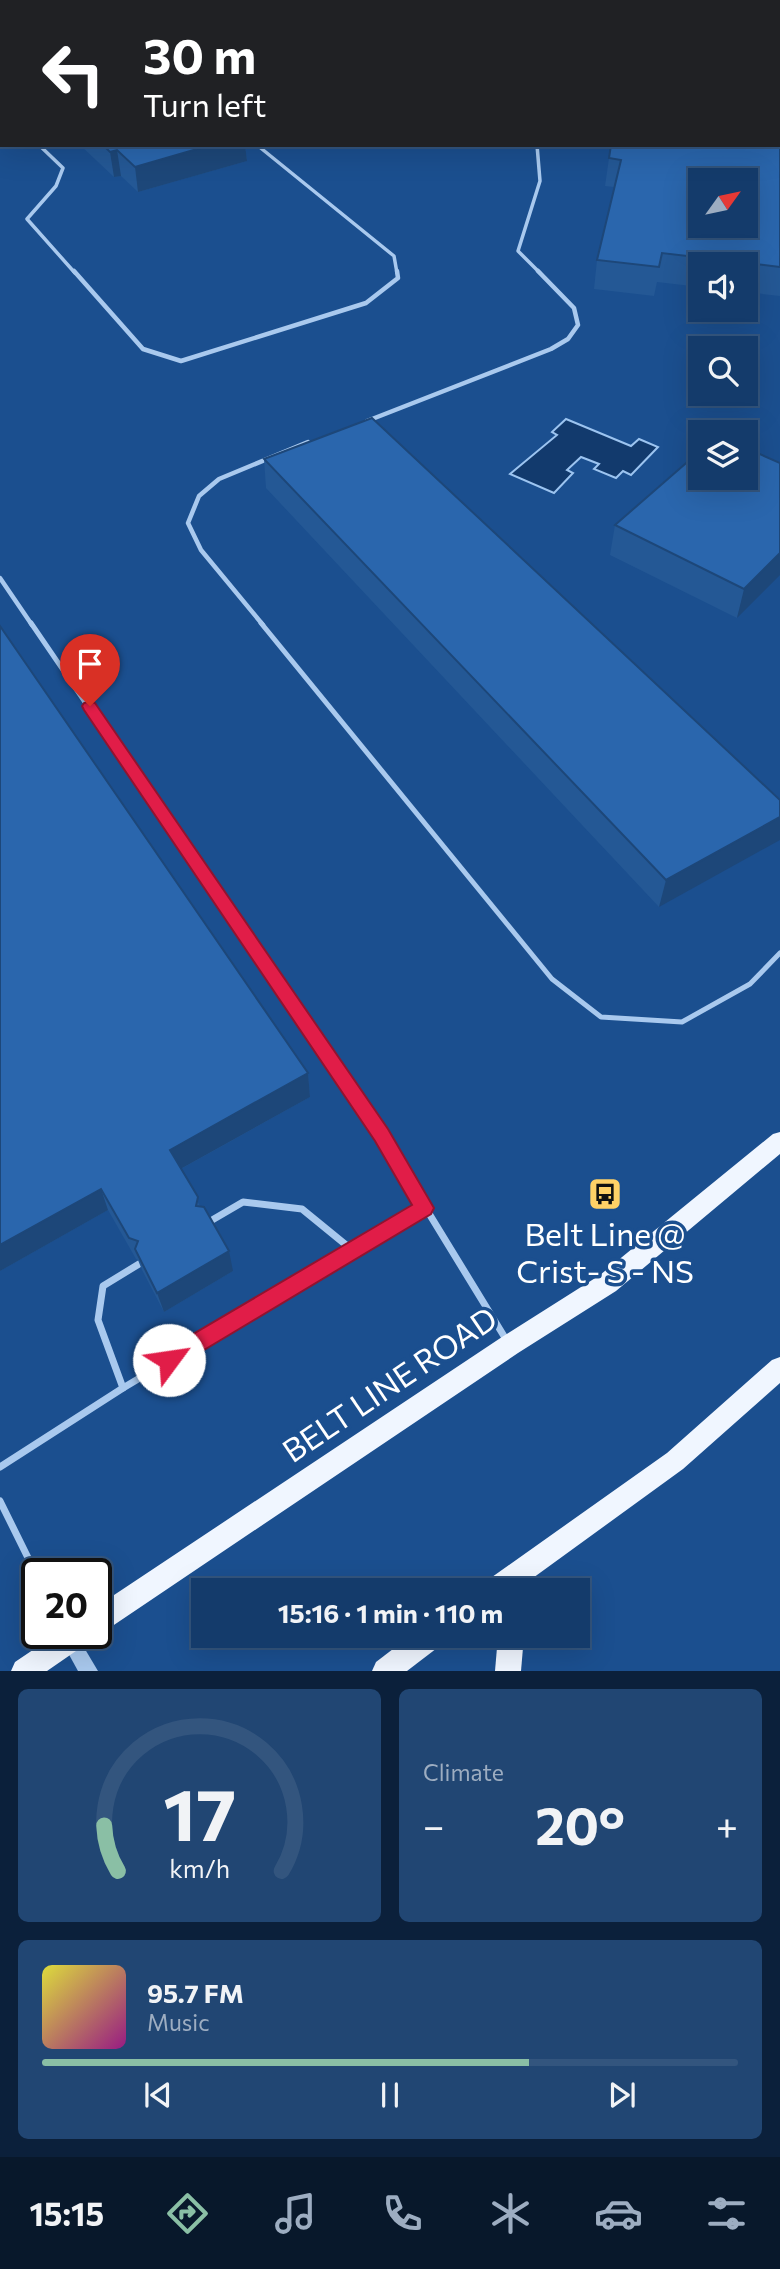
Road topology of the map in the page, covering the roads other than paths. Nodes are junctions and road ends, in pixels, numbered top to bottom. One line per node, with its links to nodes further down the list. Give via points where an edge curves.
1 (41, 147): 2 (lane, via 63,167 56,186 27,219 143,349 181,361 366,303 398,278 394,256)
2 (259, 147)
3 (537, 147): 4 (lane, via 540,181 518,251 574,308 578,325 568,340 551,349)
4 (356, 425)
5 (318, 439): 7 (lane, via 219,479 199,496 188,523 201,551 552,979 601,1017 682,1022 750,985)
6 (0, 578): 9 (lane, via 373,1123)
7 (780, 953)
8 (780, 1141): 13 (main road, BELT LINE ROAD, via 608,1283)
9 (425, 1208): 11 (lane); 13 (lane)
10 (206, 1223): 11 (lane, via 243,1202 302,1209)
11 (351, 1250): 15 (lane)
12 (139, 1265): 15 (lane, via 103,1286 98,1320)
13 (510, 1345): 20 (main road, BELT LINE ROAD)
14 (780, 1368): 19 (main road, via 675,1461)
15 (123, 1388): 16 (lane)
16 (0, 1467)
17 (0, 1502): 18 (lane)
18 (28, 1558)
19 (522, 1578)
20 (112, 1611)
21 (416, 1648): 27 (main road)
22 (510, 1648): 28 (main road)
23 (54, 1649): 25 (main road)
24 (79, 1649): 26 (street)
25 (24, 1671)
26 (89, 1671)
27 (385, 1671)
28 (508, 1671)

